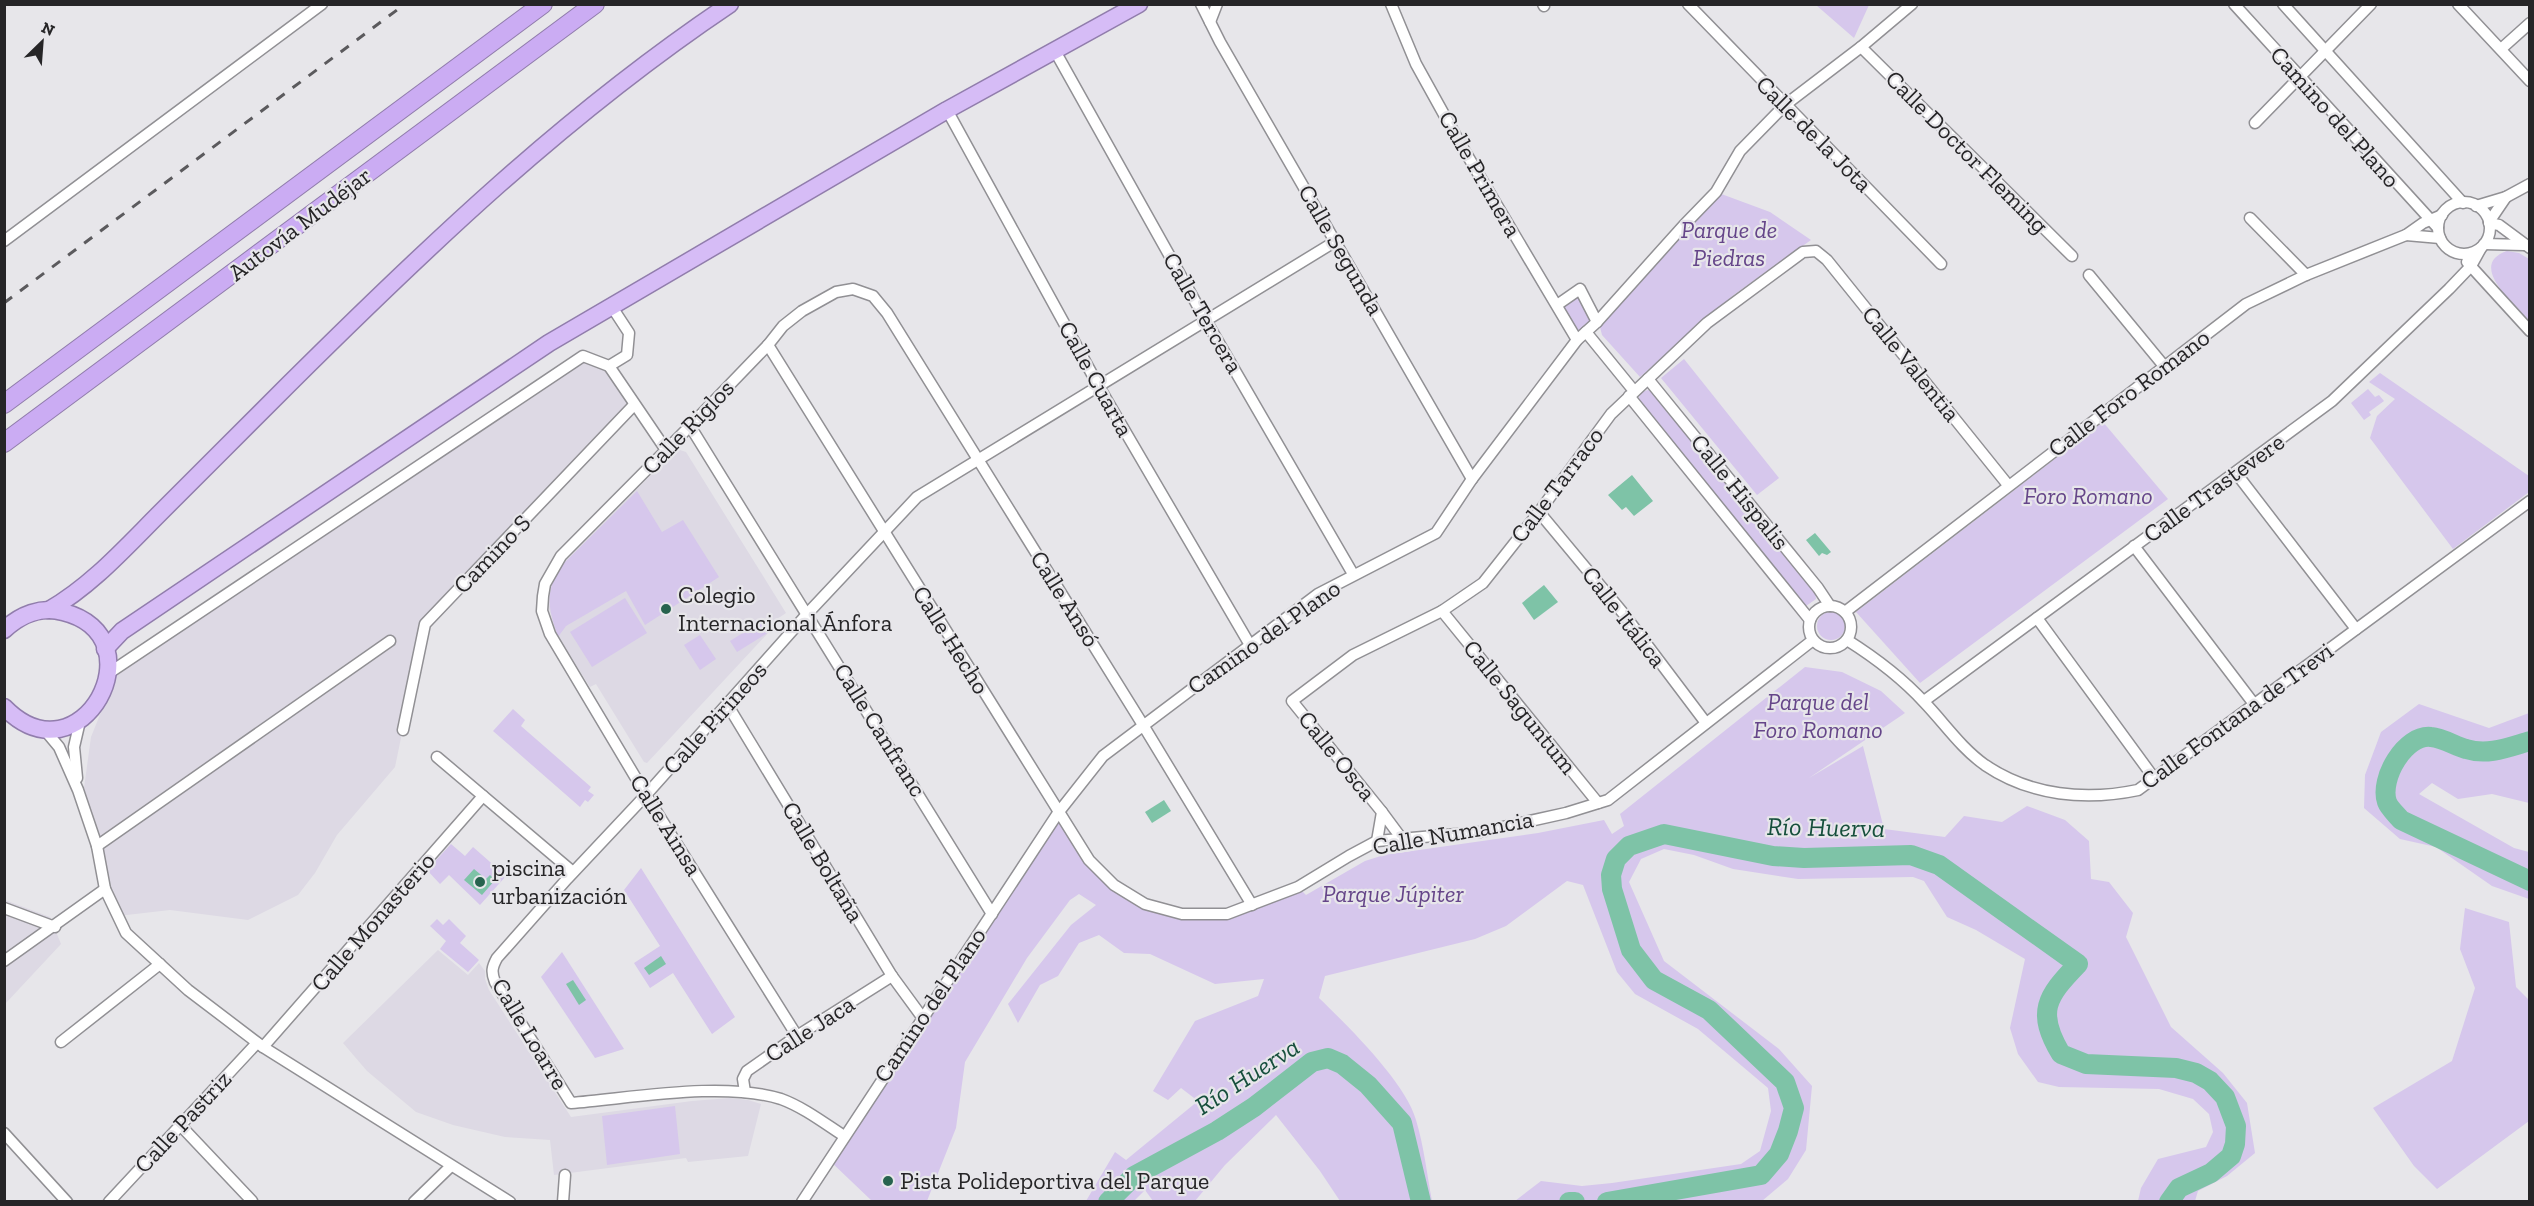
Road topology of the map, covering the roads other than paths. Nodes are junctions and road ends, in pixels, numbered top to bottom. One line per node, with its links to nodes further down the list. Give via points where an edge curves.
1 (322, 4): 36 (street)
2 (543, 4): 61 (highway, Autovía Mudéjar)
3 (595, 4): 64 (highway, Autovía Mudéjar)
4 (730, 4): 76 (highway, via 596,101 512,171 402,272 131,542 81,588)
5 (1139, 4): 19 (highway)
6 (1201, 4): 15 (street, Calle Segunda)
7 (1217, 4): 15 (street)
8 (1391, 4): 48 (street, Calle Primera, via 1416,64)
9 (1688, 4): 23 (street, Calle de la Jota)
10 (1912, 4): 17 (street, Camino del Plano)
11 (2234, 4): 21 (street, Camino del Plano)
12 (2283, 4): 20 (street, Camino del Plano)
13 (2371, 4): 20 (street)
14 (2458, 4): 18 (street)
15 (1210, 22): 37 (street, Calle Segunda)
16 (2529, 23): 18 (street)
17 (1861, 47): 23 (street, Camino del Plano); 42 (street, Calle Doctor Fleming)
18 (2501, 49): 22 (street)
19 (1055, 51): 24 (highway); 50 (street, Calle Tercera)
20 (2326, 52): 21 (street); 28 (street, Camino del Plano)
21 (2300, 79): 25 (street); 32 (street, Camino del Plano)
22 (2529, 81)
23 (1785, 105): 43 (street, Calle de la Jota); 51 (street, Camino del Plano, via 1740,151 1716,192)
24 (947, 111): 49 (highway); 59 (street, Calle Cuarta)
25 (2254, 123)
26 (2529, 184): 27 (street)
27 (2506, 197): 29 (street); 33 (street)
28 (2463, 203): 29 (street); 30 (street)
29 (2476, 206): 33 (street)
30 (2442, 215): 32 (street, Calle Foro Romano); 34 (street)
31 (2250, 218): 46 (street)
32 (2429, 220): 34 (street, Camino del Plano); 35 (street, Calle Foro Romano)
33 (2489, 223): 38 (street, via 2489,234); 39 (street, via 2499,225)
34 (2439, 233): 35 (street, Calle Foro Romano); 41 (street, via 2447,248)
35 (2406, 235): 46 (street, Calle Foro Romano)
36 (4, 241)
37 (1336, 241): 50 (street, Calle Pirineos); 68 (street, Calle Segunda)
38 (2482, 246): 39 (street); 41 (street); 44 (street, Calle Trastevere)
39 (2527, 247)
40 (1809, 250): 58 (street, Calle Tarraco, via 1707,323); 69 (street, Calle Valentia, via 1827,260)
41 (2459, 254): 44 (street)
42 (2072, 256)
43 (1941, 264)
44 (2471, 266): 52 (street); 67 (street, Calle Trastevere, via 2332,401)
45 (2090, 275): 57 (street)
46 (2306, 275): 57 (street, Calle Foro Romano, via 2246,304)
47 (873, 296): 55 (street, Calle Riglos, via 853,289 836,292 789,321); 66 (street, Calle Ansó)
48 (1557, 305): 51 (street, via 1580,289); 54 (street, Calle Primera)
49 (612, 307): 56 (street, via 629,333 627,355); 89 (highway, via 549,343 132,624)
50 (1205, 319): 59 (street, Calle Pirineos); 74 (street, Calle Tercera)
51 (1597, 322): 53 (street, Camino del Plano)
52 (2529, 331)
53 (1586, 332): 54 (street, Camino del Plano); 60 (street, Calle Hispalis)
54 (1577, 340): 68 (street, Camino del Plano)
55 (768, 345): 63 (street, Calle Riglos); 72 (street, Calle Hecho)
56 (609, 366): 62 (street); 90 (street, via 583,356)
57 (2164, 366): 69 (street, Calle Foro Romano)
58 (1648, 379): 60 (street, Calle Tarraco); 75 (street, Calle Hispalis)
59 (1098, 385): 66 (street, Calle Pirineos); 88 (street, Calle Cuarta)
60 (1631, 393): 71 (street, Calle Tarraco); 82 (street, Calle Hispalis)
61 (4, 404)
62 (634, 405): 65 (street); 100 (street, Camino S, via 424,624)
63 (690, 426): 65 (street, Calle Riglos); 80 (street, Calle Canfranc)
64 (4, 443)
65 (666, 450): 78 (street, Calle Riglos, via 561,556 545,584)
66 (978, 459): 72 (street, Calle Pirineos, via 917,496); 98 (street, Calle Ansó)
67 (2236, 473): 73 (street, Calle Trastevere); 84 (street)
68 (1473, 479): 74 (street, Camino del Plano, via 1436,533)
69 (2008, 485): 79 (street, Calle Foro Romano)
70 (2529, 501): 84 (street, Calle Fontana de Trevi)
71 (1539, 512): 77 (street, Calle Tarraco, via 1483,583); 97 (street, Calle Itálica, via 1623,613)
72 (883, 531): 80 (street, Calle Pirineos); 108 (street, Calle Hecho)
73 (2134, 546): 81 (street, Calle Trastevere); 94 (street)
74 (1353, 574): 88 (street, Camino del Plano, via 1318,594)
75 (1830, 606): 79 (street); 82 (street, via 1818,609)
76 (49, 610): 83 (highway, via 20,618); 89 (highway, via 69,613 87,623)
77 (1442, 610): 91 (street, Calle Tarraco, via 1353,655); 106 (street, Calle Saguntum)
78 (543, 611): 104 (street, Calle Ainsa, via 550,634)
79 (1845, 612): 86 (street, via 1851,622)
80 (808, 613): 93 (street, Calle Pirineos); 116 (street, Calle Canfranc)
81 (2037, 618): 92 (street, Calle Trastevere); 102 (street)
82 (1810, 620): 85 (street, via 1809,633)
83 (4, 630)
84 (2356, 630): 94 (street, Calle Fontana de Trevi)
85 (1813, 639): 86 (street, via 1830,648); 97 (street, Calle Numancia)
86 (1847, 640): 92 (street, Calle Fontana de Trevi)
87 (390, 641): 111 (street)
88 (1250, 645): 98 (street, Camino del Plano)
89 (105, 649): 90 (highway)
90 (109, 673): 96 (highway, via 98,703)
91 (1292, 701): 107 (street, Calle Osca)
92 (1924, 701): 102 (street, Calle Fontana de Trevi, via 1986,765 2026,786 2069,796 2108,797 2138,790)
93 (727, 704): 104 (street, Calle Pirineos); 121 (street, Calle Boltaña)
94 (2254, 704): 102 (street, Calle Fontana de Trevi)
95 (7, 713): 99 (highway)
96 (80, 721): 99 (highway, via 63,728); 103 (street, via 74,747)
97 (1706, 723): 106 (street, Calle Numancia, via 1608,800)
98 (1143, 725): 108 (street, Camino del Plano, via 1102,756); 114 (street, Calle Ansó)
99 (44, 729): 103 (street, via 59,747)
100 (403, 730)
101 (437, 757): 105 (street)
102 (2154, 778)
103 (78, 790): 111 (street)
104 (646, 795): 112 (street, Calle Pirineos); 123 (street, Calle Ainsa)
105 (483, 796): 112 (street); 125 (street, Calle Monasterio)
106 (1598, 803): 109 (street, Calle Numancia, via 1480,832)
107 (1382, 812): 109 (street, Calle Osca); 110 (street, Calle Osca)
108 (1058, 813): 114 (street, Calle Numancia, via 1096,869 1145,904 1207,916); 116 (street, Camino del Plano)
109 (1402, 839): 110 (street, Calle Numancia)
110 (1377, 841): 114 (street, Calle Numancia, via 1298,887)
111 (97, 846): 113 (street)
112 (573, 872): 120 (street, Calle Pirineos)
113 (105, 889): 117 (street); 119 (street, via 126,933)
114 (1252, 905)
115 (4, 908): 117 (street)
116 (992, 914): 122 (street, Camino del Plano)
117 (54, 927): 118 (street)
118 (4, 961)
119 (160, 964): 124 (street); 125 (street)
120 (493, 965): 127 (street, Calle Loarre, via 495,982)
121 (892, 976): 122 (street, Calle Boltaña); 123 (street, Calle Jaca)
122 (922, 1017): 130 (street, Camino del Plano)
123 (796, 1036): 126 (street, Calle Jaca, via 747,1071 743,1079)
124 (61, 1042)
125 (260, 1045): 128 (street, Calle Pastriz); 131 (street)
126 (745, 1092): 127 (street, Calle Jaca); 130 (street, Calle Jaca, via 783,1100)
127 (571, 1103)
128 (181, 1126): 133 (street); 135 (street, Calle Pastriz)
129 (4, 1133): 134 (street)
130 (844, 1136): 139 (street, Camino del Plano)
131 (451, 1166): 136 (street); 137 (street)
132 (565, 1175): 138 (street)
133 (252, 1201)
134 (67, 1202)
135 (109, 1202)
136 (414, 1202)
137 (510, 1202)
138 (563, 1202)
139 (802, 1202)

